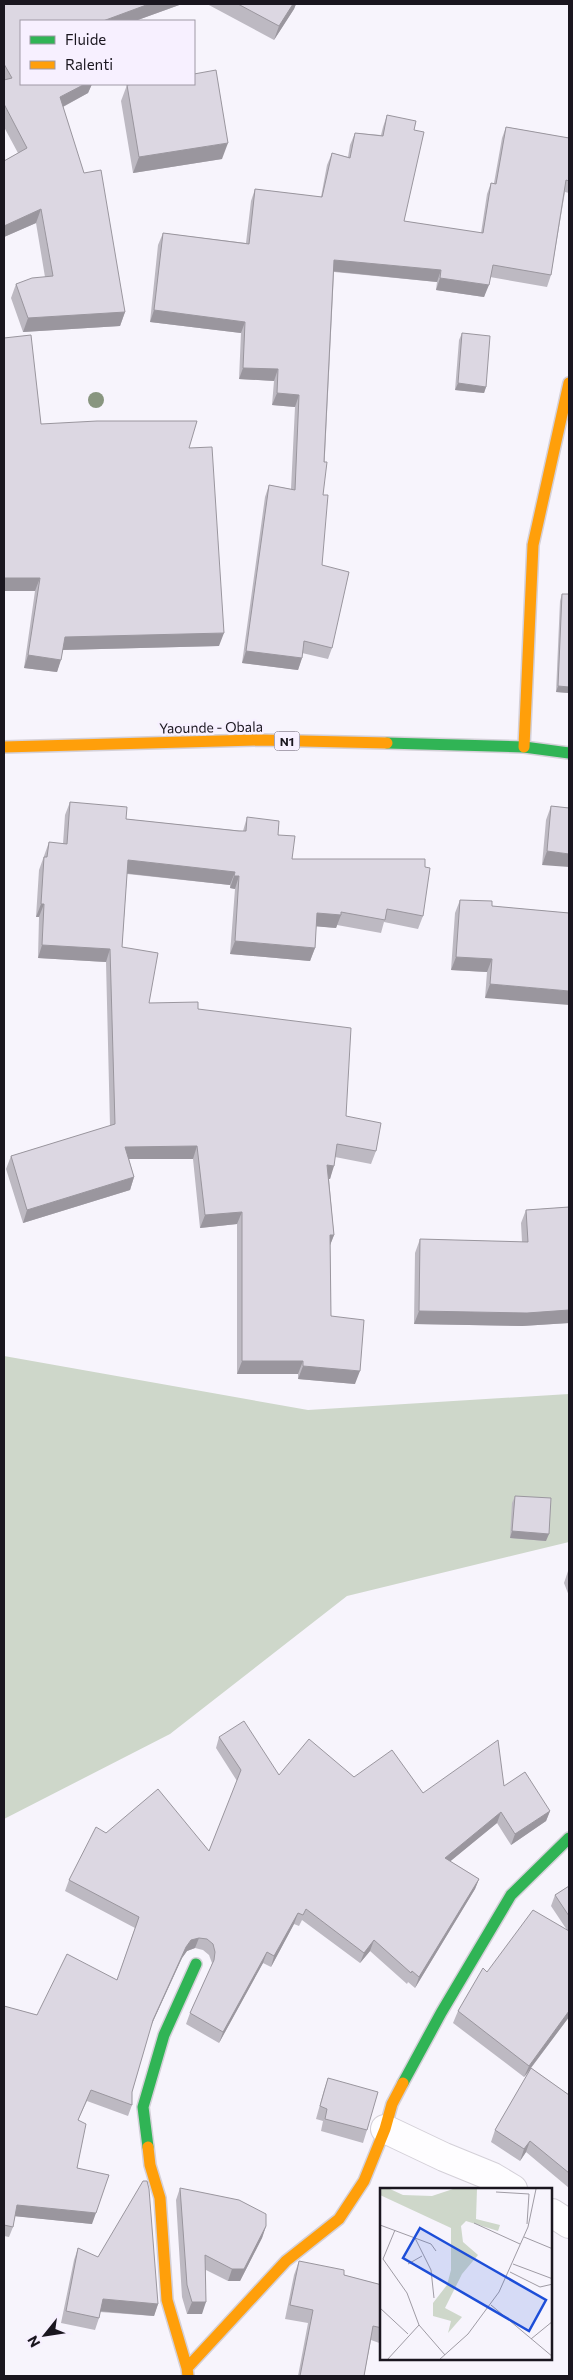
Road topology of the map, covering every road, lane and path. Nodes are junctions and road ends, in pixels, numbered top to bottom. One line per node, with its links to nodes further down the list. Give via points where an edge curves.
1 (569, 383): 3 (main road, via 533,545)
2 (4, 747): 3 (main road, Yaounde - Obala / N1, via 260,740)
3 (524, 747): 4 (main road, Yaounde - Obala / N1)
4 (569, 754)
5 (569, 1838): 7 (main road, via 511,1895 441,2013 397,2096)
6 (196, 1964): 11 (main road, via 164,2035 143,2106 150,2165 160,2198 168,2300)
7 (385, 2130): 8 (street, via 493,2176); 11 (main road, via 364,2181 339,2219 286,2261)
8 (511, 2188)
9 (553, 2213): 10 (street)
10 (569, 2224)
11 (187, 2372)

